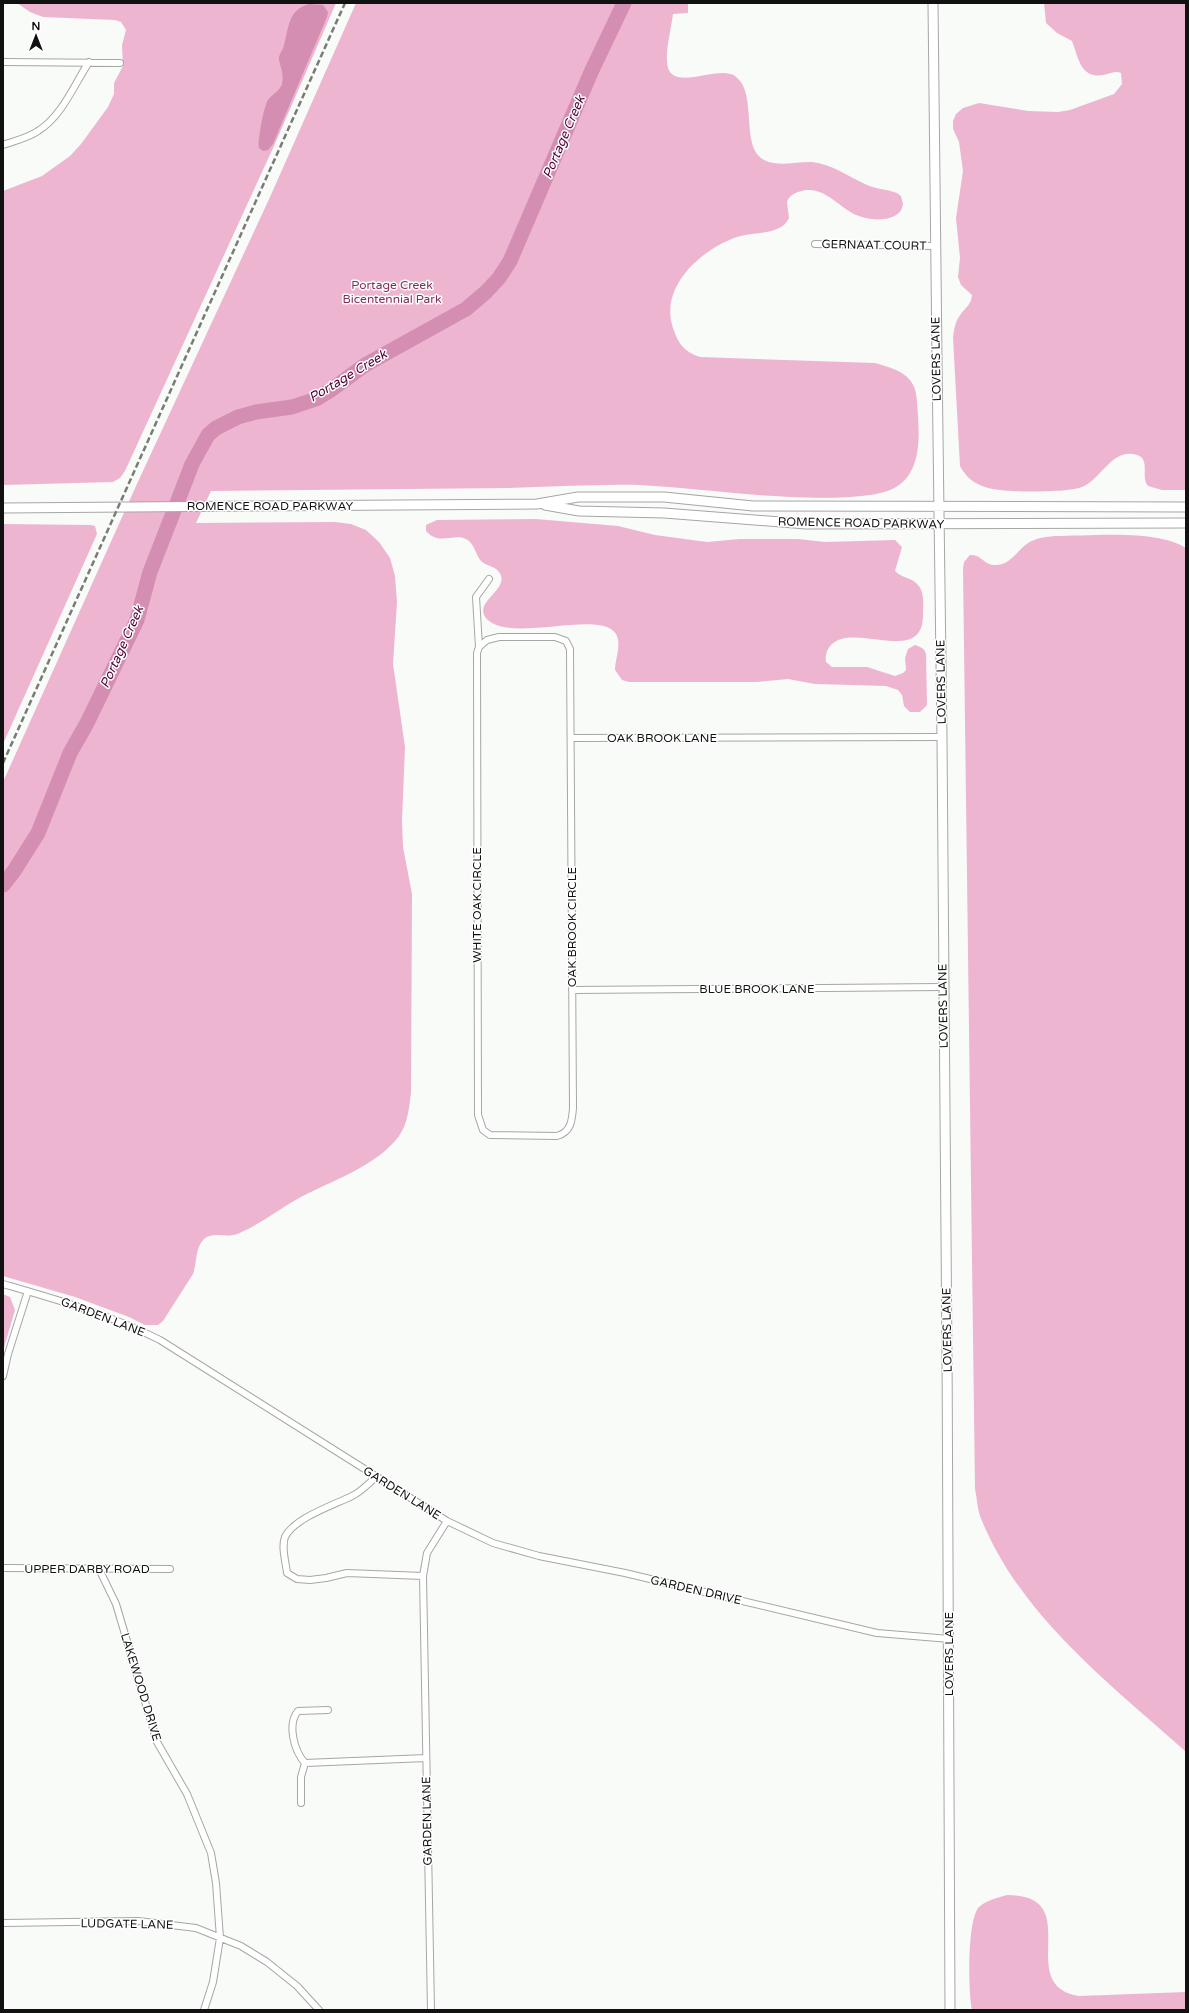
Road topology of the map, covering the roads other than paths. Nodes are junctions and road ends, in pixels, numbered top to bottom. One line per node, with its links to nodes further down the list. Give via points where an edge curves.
1 (933, 3): 7 (street, LOVERS LANE)
2 (3, 62): 3 (street)
3 (89, 62): 4 (street); 5 (street, via 57,114 47,124 36,132)
4 (120, 63)
5 (3, 145)
6 (814, 244): 7 (street, GERNAAT COURT)
7 (934, 246): 9 (street, LOVERS LANE)
8 (537, 504): 9 (street, ROMENCE ROAD PARKWAY, via 578,497 656,497 753,506); 11 (street, ROMENCE ROAD PARKWAY); 13 (street, ROMENCE ROAD PARKWAY, via 579,512 664,513 778,523)
9 (938, 507): 10 (street, ROMENCE ROAD PARKWAY); 13 (street, LOVERS LANE)
10 (1186, 507)
11 (3, 508)
12 (1186, 523): 13 (street, ROMENCE ROAD PARKWAY)
13 (938, 524): 16 (street, LOVERS LANE)
14 (489, 579): 15 (street, WHITE OAK CIRCLE, via 476,597)
15 (479, 647): 17 (street, via 487,640 499,637 555,637 566,641 571,652); 20 (street, WHITE OAK CIRCLE, via 478,1120 485,1133 496,1136 557,1136 569,1128)
16 (942, 737): 17 (street, OAK BROOK LANE); 18 (street, LOVERS LANE)
17 (572, 738): 19 (street, OAK BROOK CIRCLE)
18 (943, 987): 19 (street, BLUE BROOK LANE); 30 (street, LOVERS LANE)
19 (572, 990): 20 (street, OAK BROOK CIRCLE)
20 (572, 1115)
21 (3, 1284): 22 (street, GARDEN LANE)
22 (28, 1291): 23 (street); 24 (street, GARDEN LANE, via 93,1310 160,1340)
23 (3, 1376)
24 (376, 1477): 25 (street, GARDEN LANE); 29 (street, via 353,1496 320,1510 292,1528 285,1538 284,1547 287,1573 297,1579 310,1580 346,1573)
25 (447, 1521): 29 (street, GARDEN LANE, via 428,1553); 30 (street, GARDEN DRIVE, via 493,1543 540,1556 625,1573 877,1633)
26 (3, 1568): 27 (street, UPPER DARBY ROAD)
27 (99, 1569): 28 (street, UPPER DARBY ROAD); 36 (street, LAKEWOOD DRIVE, via 116,1604 157,1742 187,1794 210,1848)
28 (170, 1569)
29 (423, 1576): 32 (street, GARDEN LANE)
30 (950, 1639): 40 (street, LOVERS LANE)
31 (328, 1710): 33 (street, via 298,1711 294,1716 294,1745)
32 (426, 1758): 33 (street); 39 (street, GARDEN LANE)
33 (305, 1763): 34 (street, via 301,1777)
34 (301, 1803)
35 (3, 1923): 36 (street, LUDGATE LANE, via 157,1922 196,1928)
36 (220, 1938): 37 (street, LAKEWOOD DRIVE, via 213,1982); 38 (street, LUDGATE LANE, via 241,1946 267,1962 297,1986)
37 (204, 2010)
38 (319, 2010)
39 (431, 2010)
40 (950, 2010)

